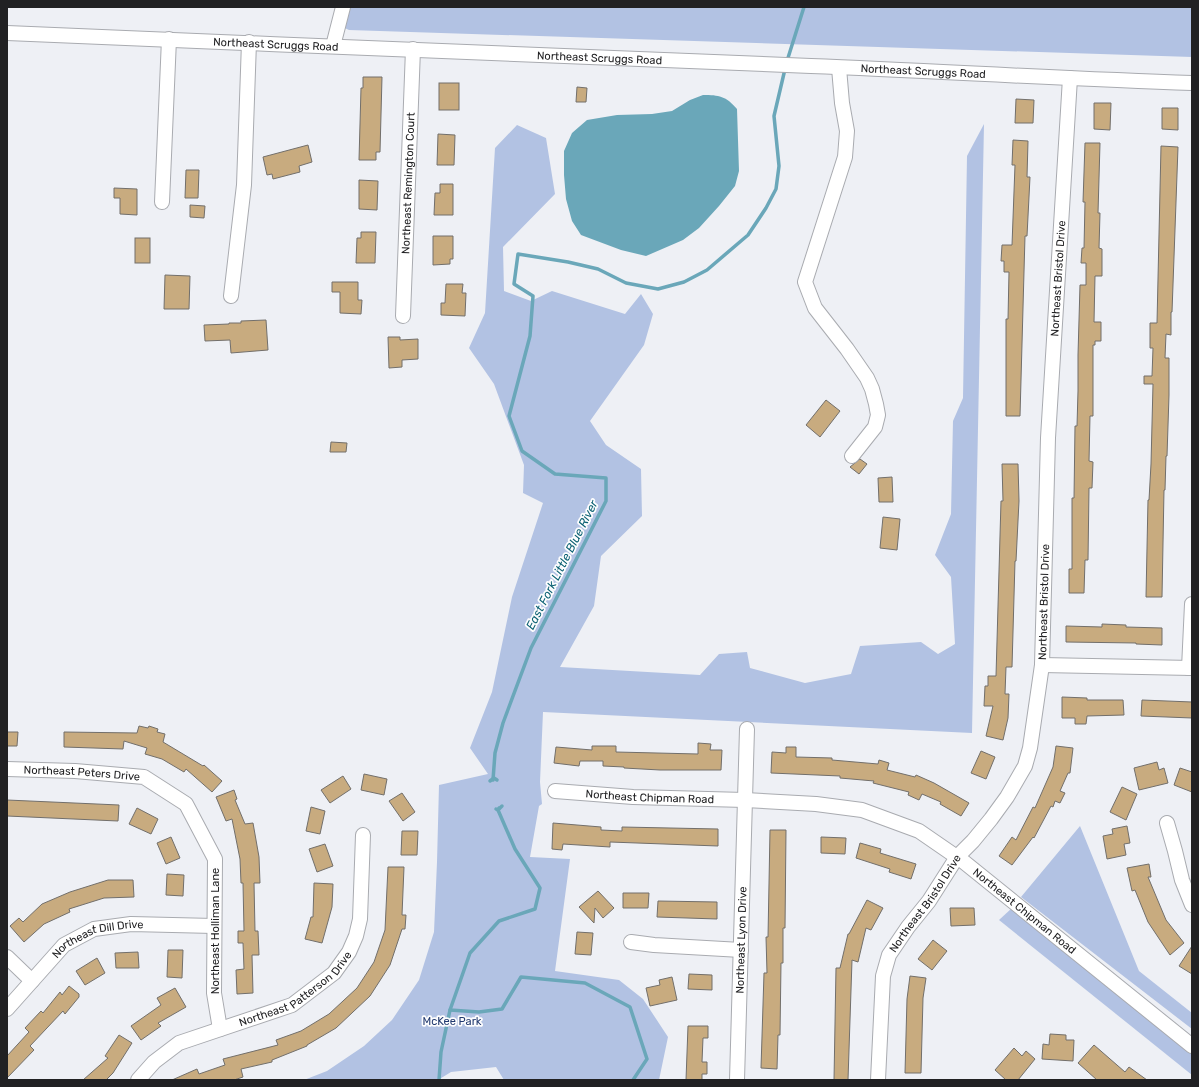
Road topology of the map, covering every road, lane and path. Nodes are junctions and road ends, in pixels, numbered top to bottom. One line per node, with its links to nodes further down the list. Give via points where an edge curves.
1 (343, 7): 5 (street)
2 (7, 33): 3 (street, Northeast Scruggs Road)
3 (169, 39): 4 (street, Northeast Scruggs Road); 10 (street)
4 (249, 42): 5 (street, Northeast Scruggs Road); 11 (street, via 244,185)
5 (333, 46): 6 (street, Northeast Scruggs Road)
6 (414, 49): 7 (street, Northeast Scruggs Road); 12 (street, Northeast Remington Court)
7 (840, 68): 8 (street, Northeast Scruggs Road); 13 (street, via 847,132 845,157 805,282 815,308 867,378 876,404 878,415 875,427)
8 (1070, 78): 9 (street, Northeast Scruggs Road); 15 (street, Northeast Bristol Drive, via 1048,438)
9 (1192, 84)
10 (162, 202)
11 (231, 296)
12 (403, 316)
13 (852, 456)
14 (1192, 604): 16 (street)
15 (1042, 665): 16 (street); 24 (street, Northeast Bristol Drive, via 1025,766 991,819)
16 (1190, 668)
17 (747, 729): 20 (street)
18 (7, 769): 21 (street, Northeast Peters Drive, via 144,777 186,804)
19 (555, 791): 20 (street, Northeast Chipman Road, via 633,797)
20 (745, 800): 24 (street, Northeast Chipman Road, via 816,804 862,810 919,831); 28 (street, Northeast Lyon Drive)
21 (191, 814): 26 (street, Northeast Holliman Lane, via 215,859)
22 (1166, 823): 25 (street)
23 (363, 835): 32 (street, Northeast Patterson Drive, via 360,919 349,952 334,973 292,1004)
24 (957, 857): 33 (street, Northeast Chipman Road); 36 (street, Northeast Bristol Drive, via 929,901 888,955 883,976)
25 (1192, 905)
26 (214, 926): 30 (street, Northeast Dill Drive, via 131,924 94,929 64,945); 32 (street, Northeast Holliman Lane, via 214,993)
27 (632, 942): 28 (street)
28 (740, 950): 35 (street, Northeast Lyon Drive)
29 (7, 957): 30 (street)
30 (32, 981): 31 (street, Northeast Dill Drive)
31 (7, 1009)
32 (220, 1029): 34 (street, Northeast Patterson Drive, via 180,1043 154,1062)
33 (1192, 1046)
34 (138, 1080)
35 (736, 1080)
36 (878, 1080)

